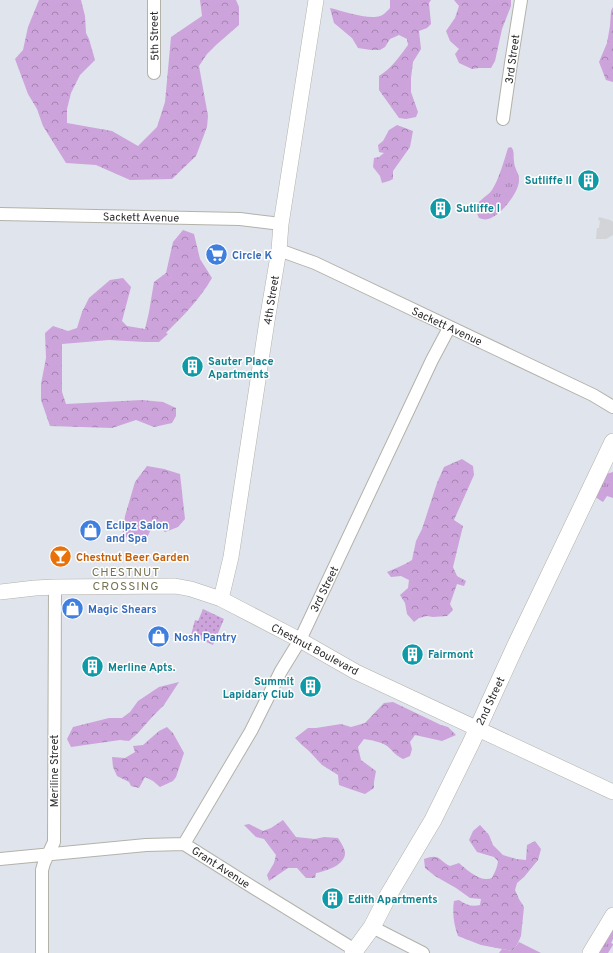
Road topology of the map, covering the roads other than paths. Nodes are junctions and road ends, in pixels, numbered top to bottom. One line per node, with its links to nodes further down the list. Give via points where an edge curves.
1 (154, 0): 4 (street, 5th Street)
2 (316, 0): 7 (street, 4th Street)
3 (521, 0): 5 (street, 3rd Street)
4 (154, 73)
5 (504, 119)
6 (0, 214): 7 (street, Sackett Avenue, via 240,219)
7 (281, 224): 8 (street, 4th Street)
8 (279, 250): 9 (street, Sackett Avenue, via 322,267); 14 (street, 4th Street, via 231,557)
9 (449, 328): 10 (street, Sackett Avenue, via 593,395); 15 (street, 3rd Street)
10 (613, 407)
11 (613, 442): 16 (main road, 2nd Street)
12 (55, 587): 13 (street, Chestnut Boulevard); 14 (street, Chestnut Boulevard, via 175,586 191,588); 19 (street, Meriline Street, via 54,842)
13 (0, 592)
14 (221, 599): 15 (street, Chestnut Boulevard)
15 (300, 640): 16 (street, Chestnut Boulevard, via 359,673); 18 (street, 3rd Street, via 281,671 251,731)
16 (478, 728): 17 (street, Chestnut Boulevard); 22 (main road, 2nd Street, via 433,820)
17 (613, 792)
18 (184, 844): 19 (street, Grant Avenue); 23 (street, Grant Avenue)
19 (49, 854): 20 (street, Grant Avenue); 24 (street, Meriline Street, via 42,870)
20 (0, 859)
21 (613, 915): 26 (street)
22 (372, 927): 23 (main road, 2nd Street); 25 (street)
23 (354, 951)
24 (42, 953)
25 (423, 953)
26 (590, 953)

